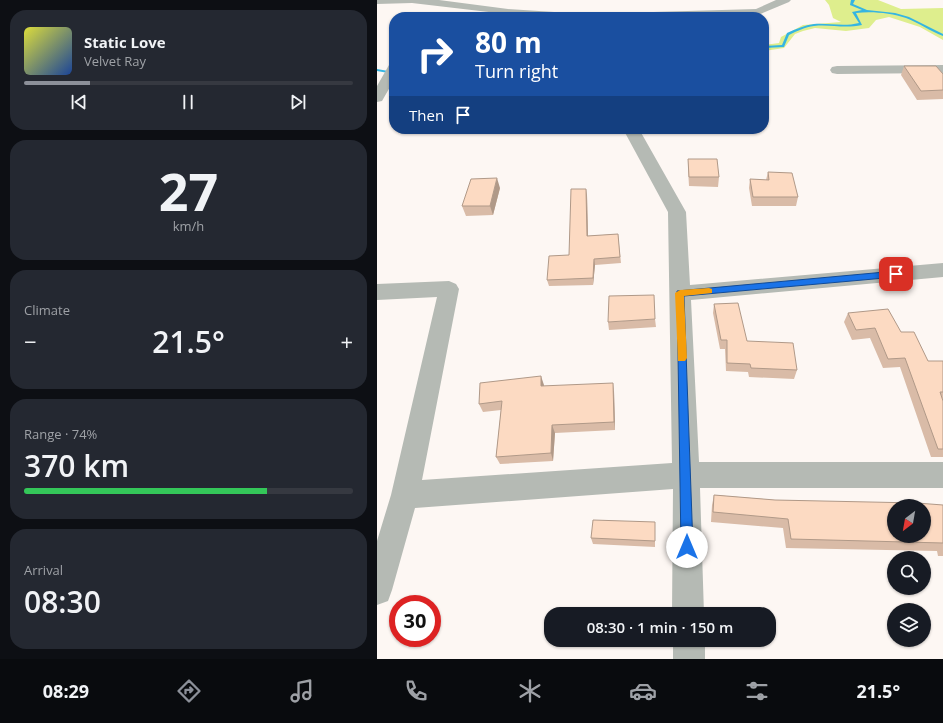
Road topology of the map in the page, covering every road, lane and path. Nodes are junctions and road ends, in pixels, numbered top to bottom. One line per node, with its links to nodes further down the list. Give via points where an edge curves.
1 (412, 0): 4 (street); 5 (street, via 436,8)
2 (523, 0): 5 (street)
3 (785, 0): 6 (street)
4 (377, 1)
5 (507, 12)
6 (758, 12)
7 (943, 69): 8 (street)
8 (837, 70)
9 (389, 77): 10 (street)
10 (377, 98)
11 (634, 134): 14 (street, via 677,212)
12 (943, 270): 14 (street)
13 (377, 292): 17 (street, via 449,289)
14 (680, 293): 15 (street)
15 (686, 475): 16 (street); 17 (street); 19 (street)
16 (943, 475)
17 (405, 495): 18 (street)
18 (377, 590)
19 (688, 607)
20 (689, 647): 21 (street)
21 (689, 659)

